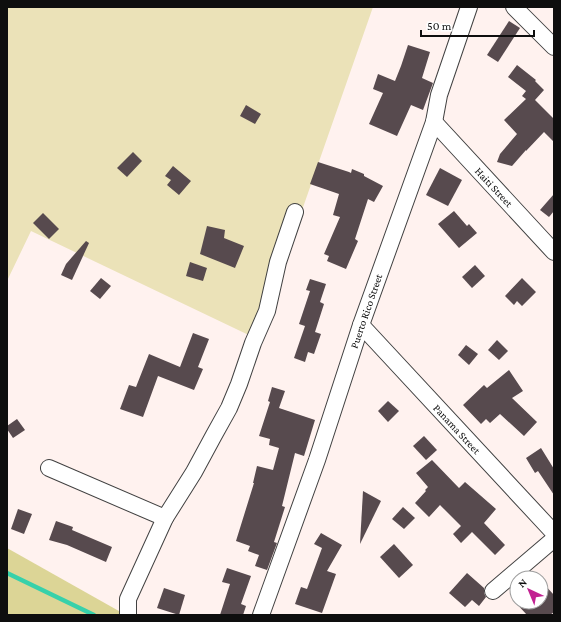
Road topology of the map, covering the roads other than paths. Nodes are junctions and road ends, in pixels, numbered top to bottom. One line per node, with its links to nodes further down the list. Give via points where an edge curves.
1 (470, 7): 4 (street, Puerto Rico Street, via 439,94)
2 (514, 7): 3 (street)
3 (554, 47)
4 (434, 122): 6 (street, Haiti Street); 7 (street, Puerto Rico Street)
5 (295, 212): 9 (street, via 278,262 267,311 229,408)
6 (554, 252)
7 (361, 325): 10 (street, Panama Street); 14 (street, Puerto Rico Street, via 317,460)
8 (49, 468): 9 (street)
9 (165, 518): 13 (street, via 128,599)
10 (554, 533)
11 (554, 539): 12 (street)
12 (493, 591)
13 (128, 615)
14 (260, 615)

